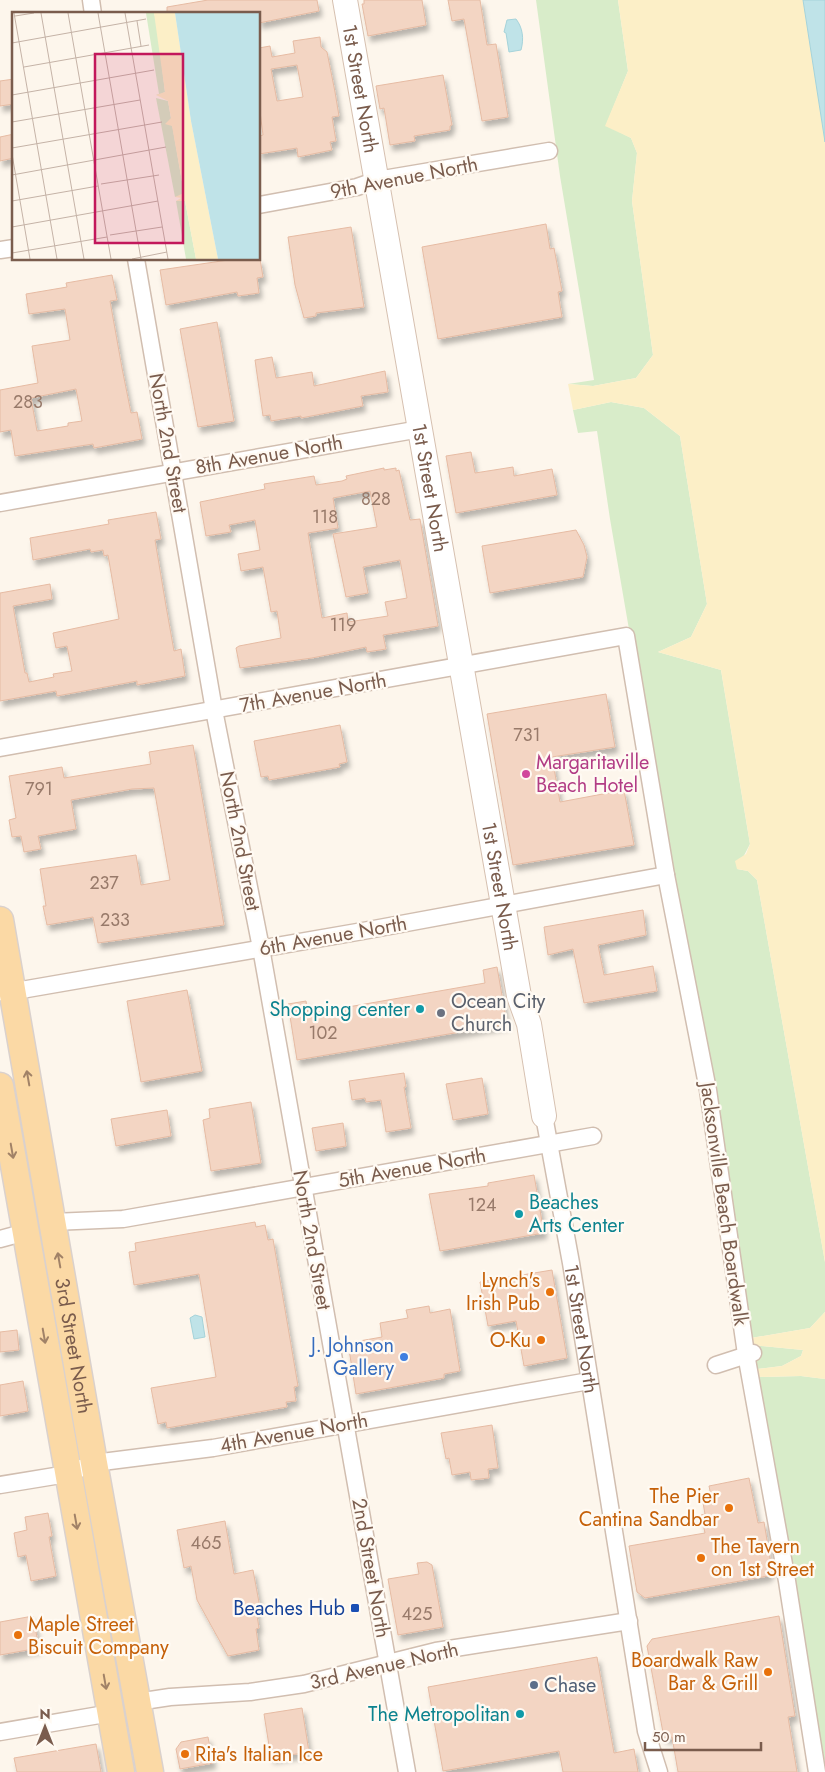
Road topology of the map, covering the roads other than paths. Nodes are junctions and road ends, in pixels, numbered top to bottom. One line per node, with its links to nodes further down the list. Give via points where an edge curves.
1 (345, 0): 3 (street, 1st Street North)
2 (549, 151): 3 (street, 9th Avenue North)
3 (377, 180): 4 (street, 9th Avenue North, via 356,188); 6 (street, 1st Street North)
4 (260, 205)
5 (136, 260): 7 (street, North 2nd Street)
6 (420, 429): 7 (street, 8th Avenue North); 10 (street, 1st Street North)
7 (173, 471): 8 (street, 8th Avenue North); 11 (street, North 2nd Street)
8 (0, 503)
9 (626, 636): 10 (street, 7th Avenue North); 13 (street, Jacksonville Beach Boardwalk)
10 (462, 667): 11 (street, 7th Avenue North); 14 (street, 1st Street North)
11 (214, 710): 12 (street, 7th Avenue North); 16 (street, North 2nd Street)
12 (0, 748)
13 (666, 875): 14 (street, 6th Avenue North); 26 (street, Jacksonville Beach Boardwalk, via 708,1090)
14 (504, 906): 16 (street, 6th Avenue North); 19 (street, 1st Street North)
15 (0, 920): 17 (main road, 3rd Street North)
16 (261, 948): 17 (street, 6th Avenue North); 22 (street, North 2nd Street)
17 (6, 993): 23 (main road, 3rd Street North, one-way to 17)
18 (0, 1086): 24 (main road, 3rd Street North, one-way to 24)
19 (544, 1116): 21 (street, 1st Street North)
20 (593, 1136): 21 (street, 5th Avenue North)
21 (549, 1144): 22 (street, 5th Avenue North); 28 (street, 1st Street North)
22 (302, 1187): 23 (street, 5th Avenue North, via 123,1219); 29 (street, North 2nd Street)
23 (53, 1222): 30 (main road, 3rd Street North, one-way to 23)
24 (26, 1232): 25 (street); 31 (main road, 3rd Street North, one-way to 31)
25 (0, 1239)
26 (749, 1354): 27 (street); 42 (street, Jacksonville Beach Boardwalk)
27 (716, 1364)
28 (589, 1381): 29 (street, 4th Avenue North); 33 (street, 1st Street North)
29 (344, 1424): 30 (street, 4th Avenue North, via 213,1448); 34 (street, 2nd Street North)
30 (94, 1463): 31 (street, 4th Avenue North); 35 (main road, 3rd Street North)
31 (67, 1474): 32 (street, 4th Avenue North); 36 (main road, 3rd Street North, one-way to 36)
32 (0, 1485)
33 (629, 1621): 34 (street, 3rd Avenue North, via 436,1651); 41 (street, 1st Street North, via 646,1731)
34 (388, 1663): 35 (street, 3rd Avenue North, via 304,1684); 40 (street, 2nd Street North)
35 (137, 1702): 39 (main road, 3rd Street North)
36 (110, 1713): 37 (street); 38 (main road, 3rd Street North)
37 (0, 1732)
38 (121, 1772)
39 (150, 1772)
40 (407, 1772)
41 (659, 1772)
42 (817, 1772)

